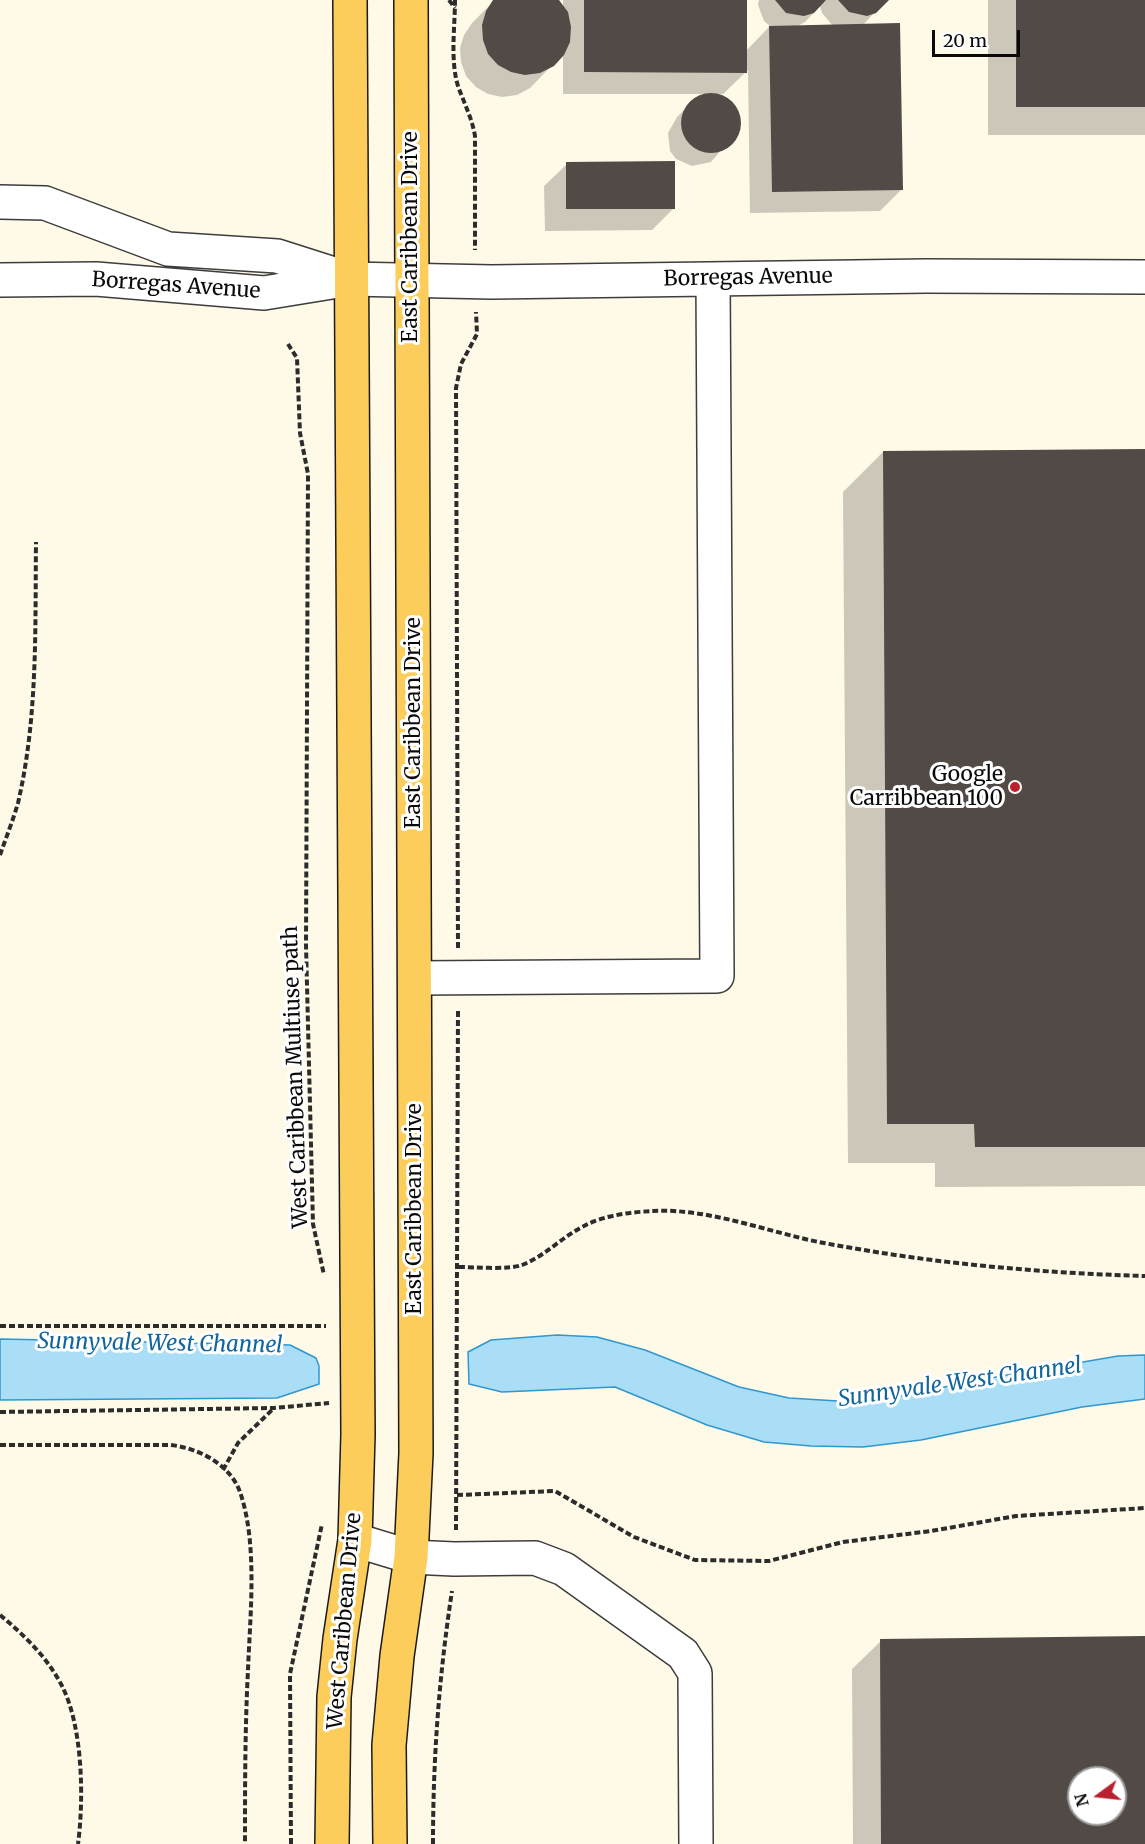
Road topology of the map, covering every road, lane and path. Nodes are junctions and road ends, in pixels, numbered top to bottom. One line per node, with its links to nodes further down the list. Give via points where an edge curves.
1 (350, 0): 9 (main road)
2 (411, 0): 12 (main road, East Caribbean Drive)
3 (449, 0): 5 (path)
4 (455, 0): 5 (path)
5 (455, 8): 7 (path, via 458,85 476,136)
6 (0, 202): 9 (street, Borregas Avenue, via 45,203 168,249 277,256)
7 (475, 234)
8 (1145, 277): 10 (street, Borregas Avenue)
9 (350, 279): 11 (street, Borregas Avenue, via 264,293 96,279); 12 (street, Borregas Avenue); 22 (main road, via 353,343)
10 (713, 279): 12 (street, Borregas Avenue); 18 (street, via 717,976)
11 (0, 280)
12 (411, 281): 17 (main road, East Caribbean Drive)
13 (476, 320): 18 (path, via 477,334 461,364 456,388)
14 (288, 344): 21 (path, West Caribbean Multiuse path, via 297,358 300,433 308,474 306,945 313,1224)
15 (36, 542): 16 (path, via 34,676 27,753 17,804)
16 (0, 855)
17 (415, 978): 18 (street); 35 (main road, East Caribbean Drive, via 416,1446)
18 (458, 978): 19 (path)
19 (459, 1267): 20 (path, via 521,1266 584,1225 617,1215 657,1211 717,1218 823,1243 947,1262 1057,1274); 30 (path)
20 (1145, 1276)
21 (325, 1280)
22 (343, 1313): 23 (path, via 329,1326); 25 (main road, West Caribbean Drive)
23 (0, 1326)
24 (274, 1408): 25 (path); 26 (path); 29 (path, via 238,1443)
25 (342, 1408): 27 (path); 34 (main road, West Caribbean Drive)
26 (0, 1412)
27 (327, 1414)
28 (0, 1445): 29 (path, via 190,1447 208,1455)
29 (223, 1470): 39 (path, via 239,1490 250,1556 244,1754)
30 (457, 1495): 31 (path, via 555,1491 634,1537 695,1560 769,1561 843,1542 1016,1516); 33 (path)
31 (1145, 1508)
32 (322, 1523): 40 (path, via 290,1674)
33 (456, 1531)
34 (355, 1540): 35 (street); 41 (main road, West Caribbean Drive, via 334,1697)
35 (411, 1557): 42 (main road, via 389,1745); 44 (street, via 535,1558 564,1569 683,1654 695,1673)
36 (452, 1587): 43 (path, via 436,1711)
37 (0, 1615): 38 (path, via 32,1642 61,1685 73,1718 81,1782)
38 (78, 1844)
39 (246, 1844)
40 (291, 1844)
41 (332, 1844)
42 (390, 1844)
43 (433, 1844)
44 (696, 1844)

